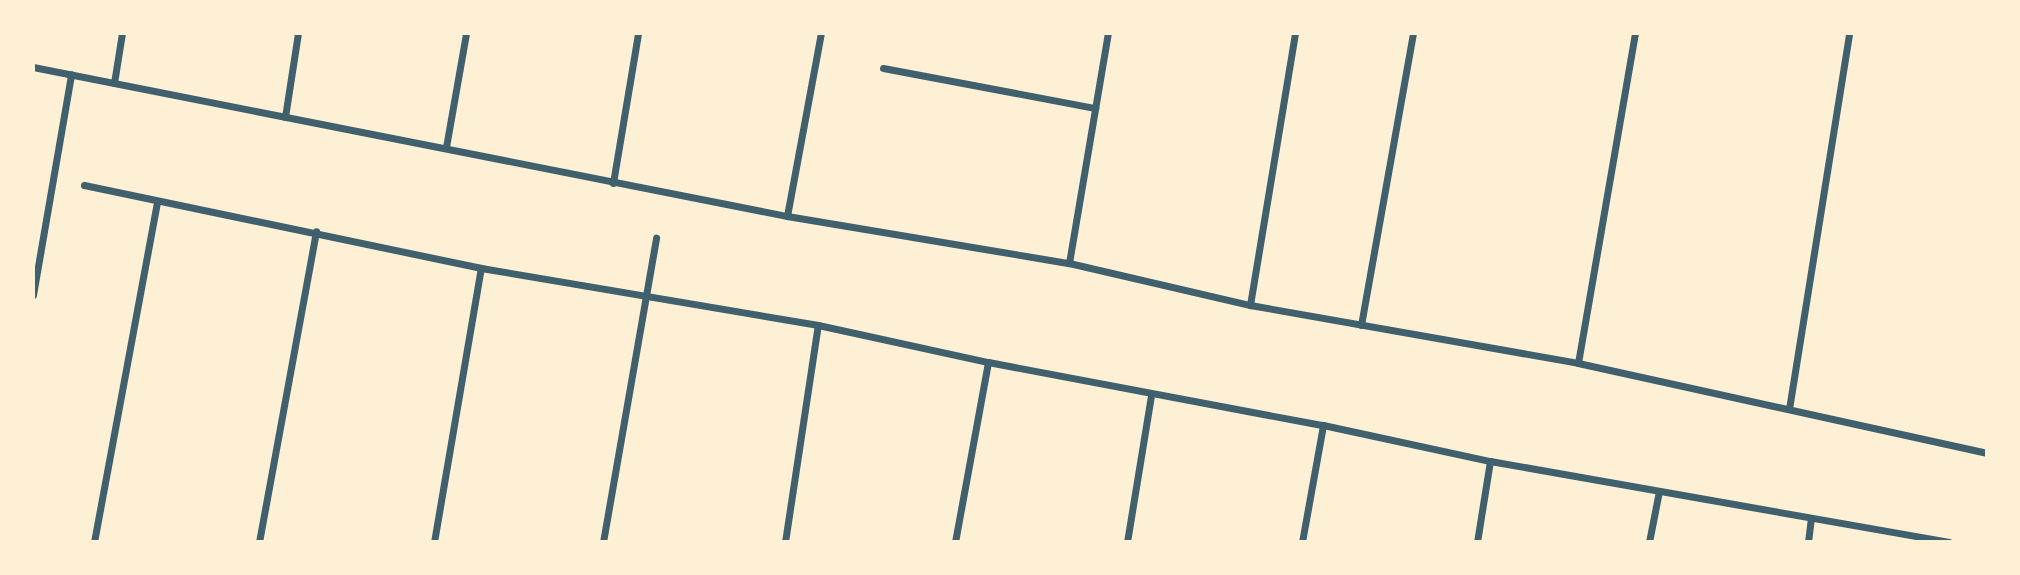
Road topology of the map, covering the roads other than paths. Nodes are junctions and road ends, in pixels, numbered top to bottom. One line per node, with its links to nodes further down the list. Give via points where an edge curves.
1 (122, 33): 14 (street)
2 (298, 33): 16 (street)
3 (466, 33): 17 (street)
4 (638, 33): 18 (street)
5 (821, 33): 21 (street)
6 (1108, 33): 15 (street)
7 (1294, 33): 28 (street)
8 (1413, 33): 30 (street)
9 (1635, 33): 32 (street)
10 (1849, 33): 34 (street)
11 (33, 67): 13 (street)
12 (883, 68): 15 (street)
13 (71, 74): 14 (street); 27 (street)
14 (114, 83): 16 (street)
15 (1096, 108): 24 (street)
16 (285, 117): 17 (street)
17 (446, 147): 18 (street)
18 (613, 183): 21 (street)
19 (84, 185): 20 (street)
20 (157, 202): 22 (street); 40 (street)
21 (787, 216): 24 (street)
22 (316, 231): 25 (street); 41 (street)
23 (656, 238): 26 (street)
24 (1069, 263): 28 (street)
25 (481, 268): 26 (street); 42 (street)
26 (645, 294): 29 (street); 43 (street)
27 (33, 296)
28 (1250, 305): 30 (street)
29 (818, 325): 31 (street); 44 (street)
30 (1362, 325): 32 (street)
31 (988, 362): 33 (street); 45 (street)
32 (1578, 363): 34 (street)
33 (1151, 395): 35 (street); 46 (street)
34 (1789, 409): 36 (street)
35 (1323, 425): 37 (street); 47 (street)
36 (1987, 453)
37 (1489, 461): 38 (street); 48 (street)
38 (1660, 491): 39 (street); 49 (street)
39 (1811, 517): 50 (street); 51 (street)
40 (94, 542)
41 (259, 542)
42 (434, 542)
43 (603, 542)
44 (785, 542)
45 (955, 542)
46 (1127, 542)
47 (1302, 542)
48 (1477, 542)
49 (1649, 542)
50 (1808, 542)
51 (1950, 542)

